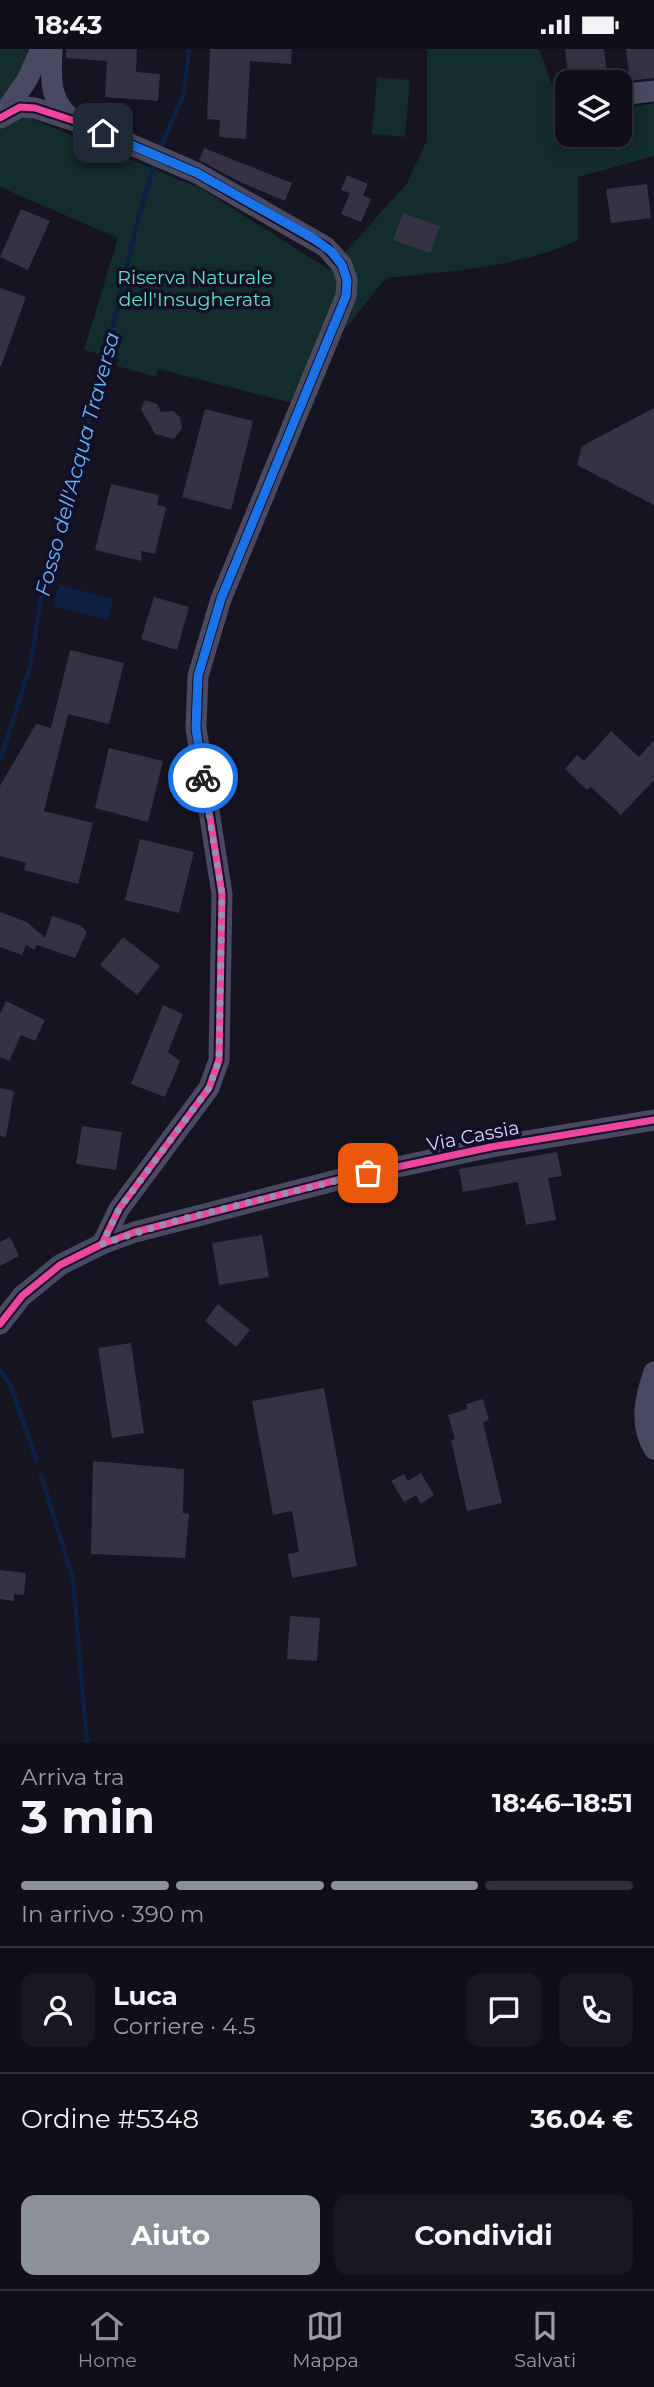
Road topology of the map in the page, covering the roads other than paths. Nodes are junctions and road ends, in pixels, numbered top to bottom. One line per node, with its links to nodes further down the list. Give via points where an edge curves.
1 (41, 49): 5 (street, via 27,80)
2 (52, 49): 6 (street, via 54,99)
3 (632, 89): 4 (street)
4 (654, 91)
5 (0, 118): 6 (street, via 24,107)
6 (74, 120): 8 (street, via 197,173 326,247 342,265 347,280 346,296 221,599 198,676 196,728 222,894 219,1060 209,1088 119,1209)
7 (654, 1120): 8 (street, Via Cassia, via 491,1147 341,1179)
8 (102, 1244): 9 (street, Via Cassia, via 43,1277)
9 (0, 1324)
10 (654, 1372): 11 (street, via 644,1411)
11 (654, 1449)

